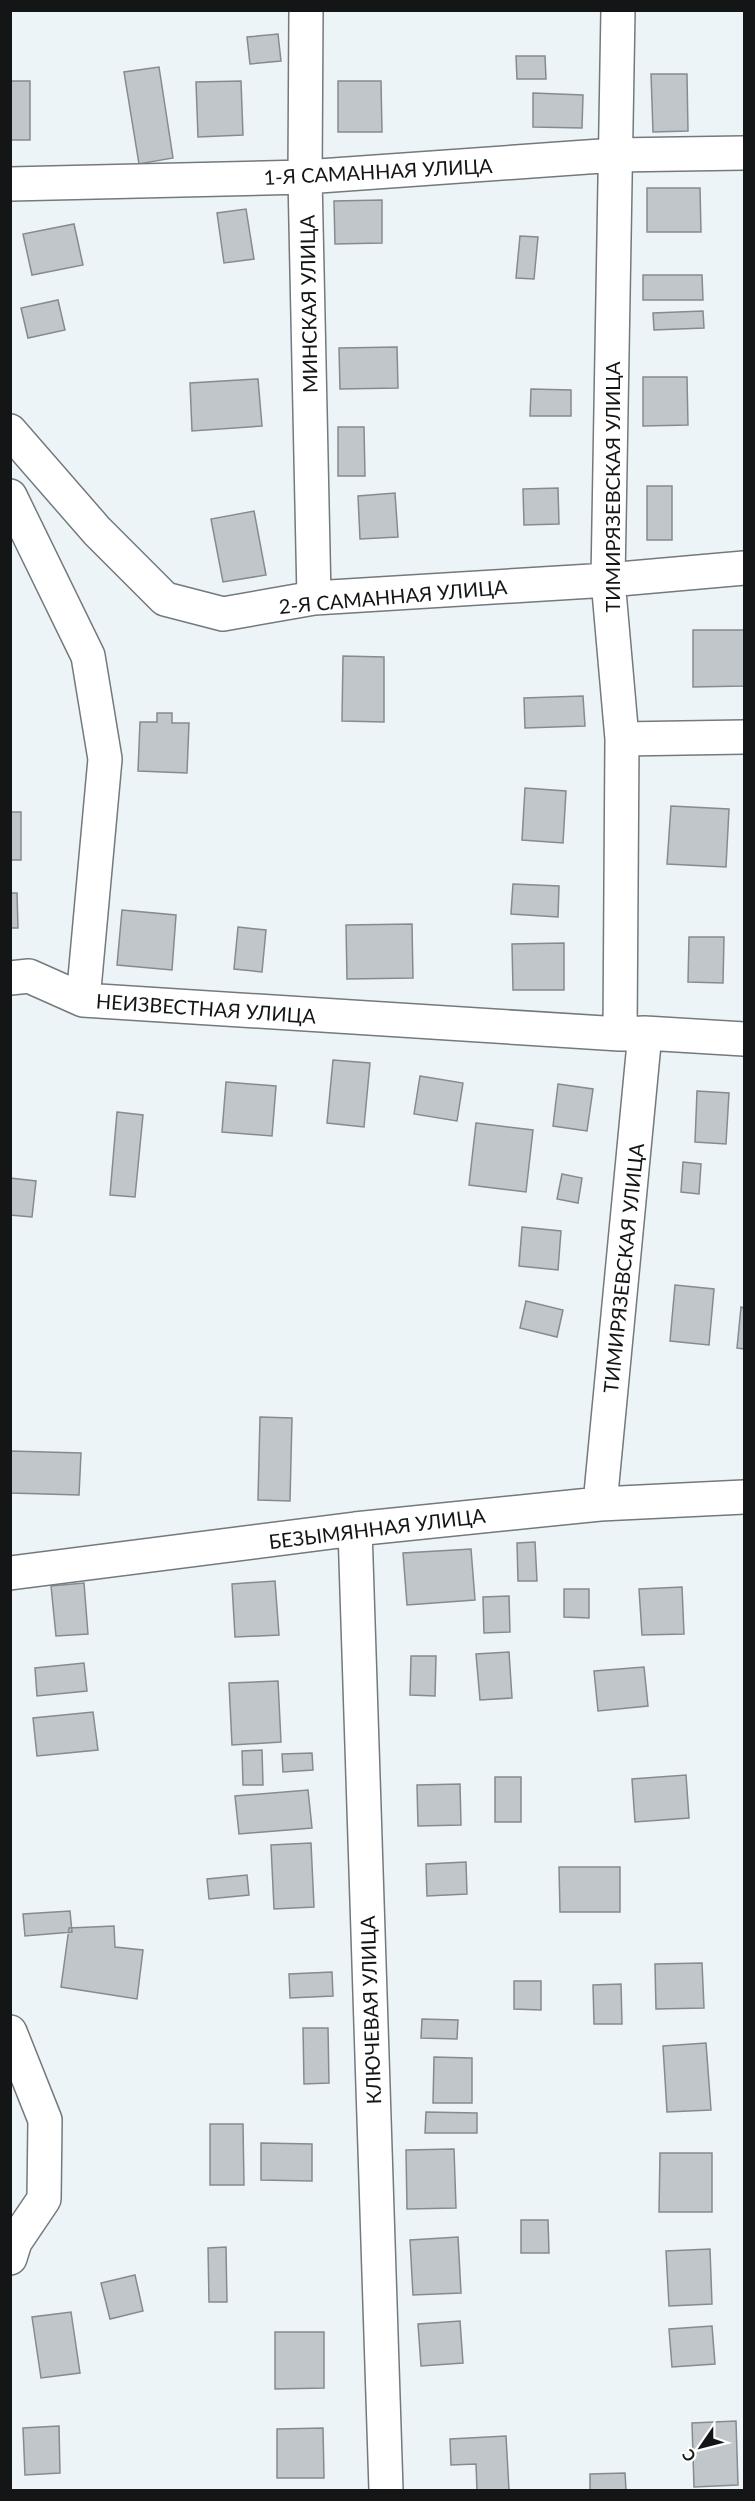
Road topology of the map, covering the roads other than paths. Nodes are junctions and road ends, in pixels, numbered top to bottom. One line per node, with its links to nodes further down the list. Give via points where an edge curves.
1 (306, 10): 5 (street, МИНСКАЯ УЛИЦА)
2 (618, 10): 4 (street, ТИМИРЯЗЕВСКАЯ УЛИЦА)
3 (744, 153): 4 (street, 1-Я САМАННАЯ УЛИЦА)
4 (615, 156): 5 (street, 1-Я САМАННАЯ УЛИЦА); 10 (street, ТИМИРЯЗЕВСКАЯ УЛИЦА)
5 (305, 177): 6 (street, 1-Я САМАННАЯ УЛИЦА); 11 (street, МИНСКАЯ УЛИЦА)
6 (10, 184)
7 (10, 431): 11 (street, 2-Я САМАННАЯ УЛИЦА, via 97,531 165,599 223,614)
8 (10, 496): 15 (street, НЕИЗВЕСТНАЯ УЛИЦА, via 88,656 105,759)
9 (744, 568): 10 (street, 2-Я САМАННАЯ УЛИЦА)
10 (608, 580): 11 (street, 2-Я САМАННАЯ УЛИЦА); 13 (street, ТИМИРЯЗЕВСКАЯ УЛИЦА)
11 (314, 598)
12 (744, 737): 13 (street)
13 (622, 739): 16 (street, ТИМИРЯЗЕВСКАЯ УЛИЦА)
14 (10, 978): 15 (street, via 29,975)
15 (83, 1000): 16 (street, НЕИЗВЕСТНАЯ УЛИЦА)
16 (632, 1034): 17 (street, НЕИЗВЕСТНАЯ УЛИЦА); 19 (street, ТИМИРЯЗЕВСКАЯ УЛИЦА)
17 (744, 1039)
18 (744, 1497): 19 (street, БЕЗЫМЯННАЯ УЛИЦА)
19 (600, 1504): 20 (street, БЕЗЫМЯННАЯ УЛИЦА)
20 (355, 1529): 21 (street, БЕЗЫМЯННАЯ УЛИЦА); 24 (street, КЛЮЧЕВАЯ УЛИЦА)
21 (10, 1573)
22 (10, 2032): 23 (street, via 45,2120 44,2199 15,2242)
23 (10, 2258)
24 (386, 2490)

